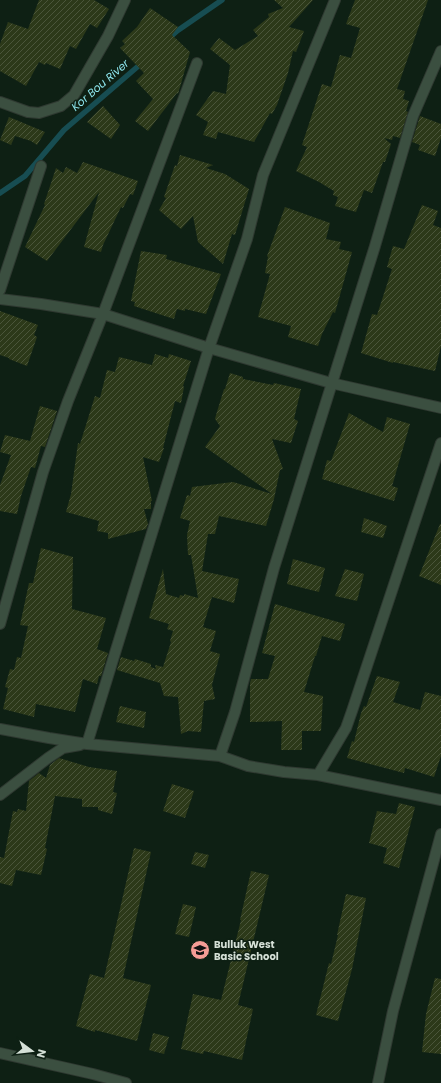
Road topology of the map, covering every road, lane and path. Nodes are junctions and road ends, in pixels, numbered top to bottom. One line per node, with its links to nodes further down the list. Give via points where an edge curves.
1 (125, 0): 5 (street, via 108,36 74,95 62,106 39,113 28,112)
2 (335, 0): 10 (street, via 263,175 247,239)
3 (441, 51): 11 (street, via 413,116)
4 (196, 63): 9 (street)
5 (0, 102)
6 (41, 166): 7 (street)
7 (0, 290)
8 (0, 299): 9 (street)
9 (103, 314): 10 (street); 14 (street, via 43,472)
10 (209, 348): 11 (street); 16 (street)
11 (331, 383): 12 (street); 17 (street)
12 (441, 408)
13 (441, 443): 18 (street, via 346,728)
14 (0, 624)
15 (0, 729): 16 (street)
16 (87, 744): 17 (street); 19 (street, via 63,748)
17 (220, 756): 18 (street, via 248,766)
18 (318, 775): 20 (street)
19 (0, 795)
20 (441, 800)
21 (441, 834): 24 (street, via 393,1011)
22 (0, 1054): 23 (street)
23 (126, 1083)
24 (378, 1083)

